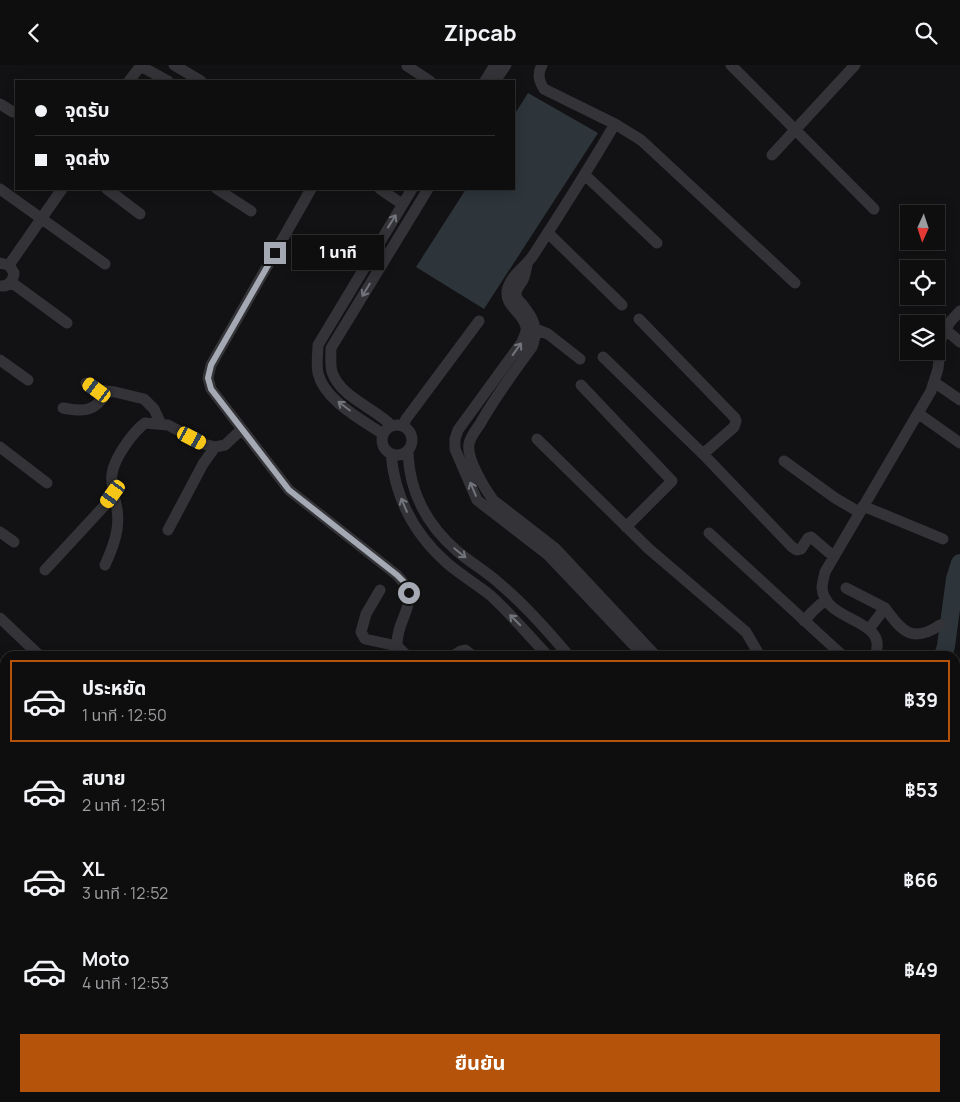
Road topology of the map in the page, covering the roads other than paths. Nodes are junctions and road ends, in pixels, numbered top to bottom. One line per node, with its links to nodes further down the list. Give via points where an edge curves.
1 (174, 65): 10 (street)
2 (495, 65): 12 (street)
3 (506, 65): 13 (street)
4 (542, 65): 16 (street, via 539,81 544,89)
5 (731, 65): 17 (street)
6 (407, 66): 11 (street)
7 (853, 66): 17 (street)
8 (130, 80): 9 (street, via 139,68)
9 (166, 80)
10 (199, 80)
11 (428, 80)
12 (486, 80)
13 (496, 80)
14 (0, 104): 15 (street)
15 (12, 112)
16 (615, 124): 19 (street); 40 (street, via 641,139)
17 (795, 130): 18 (street); 29 (street)
18 (772, 155)
19 (585, 175): 33 (street); 34 (street)
20 (0, 189): 32 (street)
21 (61, 190): 32 (street)
22 (108, 190): 31 (street)
23 (219, 190): 30 (street)
24 (310, 190): 64 (street, via 211,365 208,378 211,389)
25 (381, 190): 28 (street)
26 (411, 190): 28 (street)
27 (427, 190): 36 (street)
28 (402, 204): 35 (street, one-way to 28)
29 (874, 209)
30 (251, 211)
31 (140, 214)
32 (42, 219): 37 (street); 38 (street)
33 (548, 233): 42 (street); 47 (street, via 527,265 516,273 507,295 508,303)
34 (657, 243)
35 (374, 250): 36 (street); 65 (street, one-way to 35, via 340,404 327,391 318,373 318,345)
36 (386, 257): 65 (street, one-way to 65, via 331,349 332,370 338,383 348,394 385,419)
37 (4, 264): 39 (street, via 14,273)
38 (106, 264)
39 (11, 282): 41 (street); 46 (street)
40 (795, 283)
41 (0, 287)
42 (622, 305)
43 (960, 311): 48 (street)
44 (639, 319): 72 (street, via 735,418 734,427)
45 (479, 321): 65 (street, via 406,419)
46 (67, 323)
47 (531, 327): 51 (street, via 548,334); 59 (street, one-way to 47); 61 (street, via 536,337 532,347)
48 (946, 330): 49 (street); 54 (street, via 941,339)
49 (960, 342)
50 (603, 357): 72 (street)
51 (580, 359)
52 (0, 360): 53 (street)
53 (28, 380)
54 (934, 382): 58 (street); 62 (street)
55 (86, 383): 57 (street)
56 (581, 385): 77 (street, via 672,481)
57 (107, 392): 60 (street, via 93,408 78,411); 63 (street, via 144,399)
58 (960, 400)
59 (477, 404): 61 (street); 79 (street, one-way to 59, via 478,500 455,449 458,430)
60 (63, 408)
61 (486, 412): 79 (street, via 468,445 470,456 486,491)
62 (918, 414): 67 (street); 76 (street)
63 (162, 424): 69 (street); 75 (street, via 145,423 134,433 112,471)
64 (242, 429): 69 (street, via 225,445); 97 (street, via 289,490 405,583 410,602 398,629)
65 (393, 429): 70 (street, via 412,435); 71 (street, via 383,446)
66 (537, 439): 77 (street)
67 (960, 443)
68 (0, 447): 74 (street)
69 (215, 447): 78 (street)
70 (408, 451): 71 (street); 81 (street, via 408,470 417,498)
71 (391, 454): 85 (street, one-way to 71, via 402,504)
72 (703, 454): 86 (street, via 792,547 801,549 811,537)
73 (784, 461): 76 (street, via 811,482)
74 (47, 483)
75 (113, 494): 87 (street, via 118,523 115,543); 88 (street)
76 (861, 509): 83 (street); 86 (street)
77 (626, 527): 103 (street, via 746,632)
78 (168, 530)
79 (527, 531): 102 (street)
80 (0, 532): 84 (street)
81 (439, 533): 85 (street); 101 (street, one-way to 101, via 458,552 500,583)
82 (708, 533): 94 (street)
83 (943, 539)
84 (14, 542)
85 (427, 544): 100 (street, one-way to 85, via 490,595)
86 (833, 556): 91 (street, via 824,572 822,588)
87 (105, 565)
88 (45, 570)
89 (846, 588): 92 (street)
90 (380, 590): 97 (street, via 366,614 361,632 365,639)
91 (826, 599): 94 (street); 96 (street, via 834,609)
92 (885, 607): 95 (street, via 902,629 910,633 921,634); 96 (street)
93 (0, 618): 98 (street)
94 (804, 621): 104 (street)
95 (940, 625)
96 (869, 629): 105 (street, via 878,643)
97 (397, 646): 99 (street)
98 (35, 651)
99 (402, 651)
100 (543, 651)
101 (564, 651)
102 (645, 651)
103 (757, 651)
104 (837, 651)
105 (876, 651)

